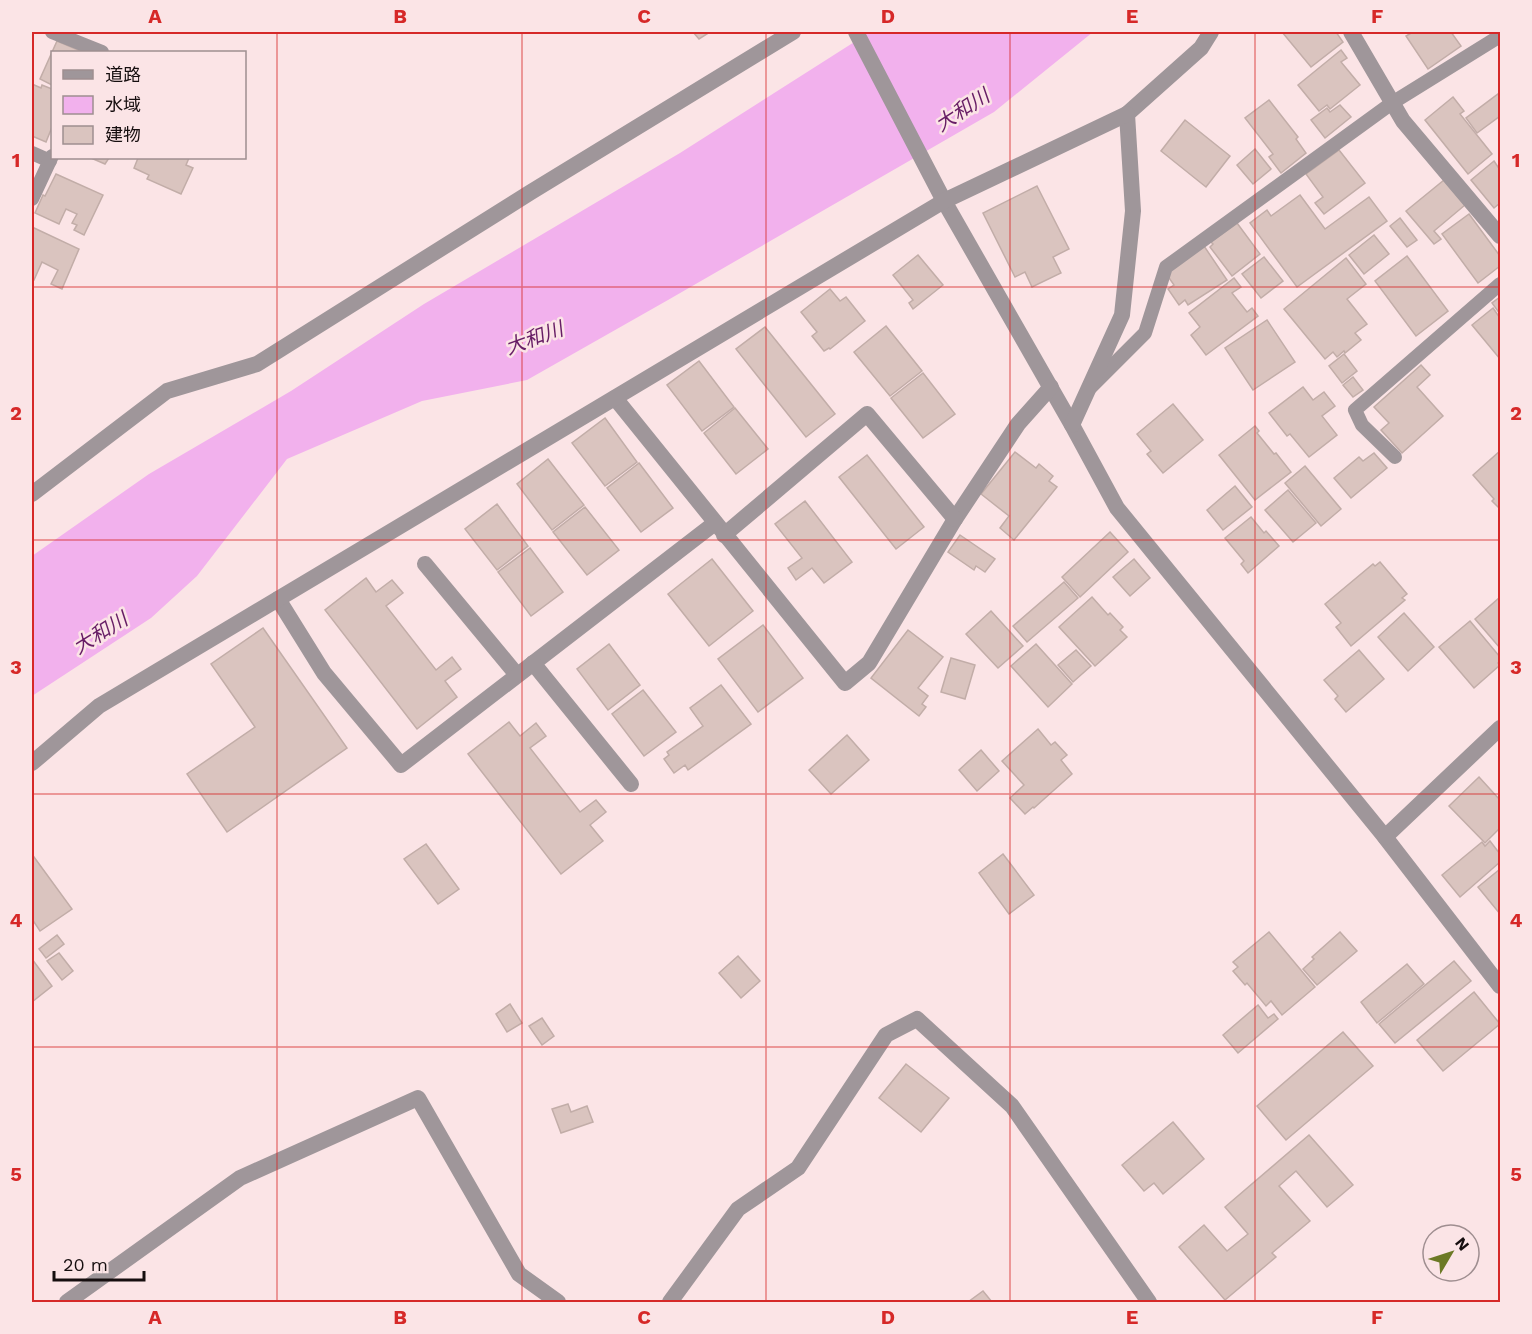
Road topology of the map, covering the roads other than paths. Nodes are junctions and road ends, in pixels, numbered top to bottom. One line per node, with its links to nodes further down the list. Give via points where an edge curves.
1 (52, 32): 7 (lane)
2 (793, 32): 21 (street, via 257,364 167,390)
3 (856, 32): 13 (street)
4 (1211, 32): 9 (street, via 1201,48)
5 (1351, 32): 8 (street)
6 (1500, 36): 8 (lane)
7 (100, 51)
8 (1392, 103): 14 (street); 17 (lane, via 1166,267 1145,333)
9 (1127, 114): 13 (street); 17 (street, via 1132,210 1122,315)
10 (32, 153): 11 (lane)
11 (51, 159): 12 (lane)
12 (32, 199)
13 (944, 201): 16 (street); 18 (street)
14 (1500, 236)
15 (1500, 284): 20 (lane, via 1355,410 1362,425)
16 (1051, 387): 19 (street); 22 (street, via 1018,424)
17 (1088, 391): 19 (street)
18 (615, 398): 23 (street); 25 (street)
19 (1072, 425): 31 (street, via 1118,508)
20 (1395, 457)
21 (32, 494)
22 (955, 519): 23 (street, via 867,414); 23 (street, via 869,663 845,683)
23 (720, 529): 26 (street)
24 (425, 564): 27 (street)
25 (278, 599): 27 (street, via 324,673 400,765); 29 (street, via 99,706)
26 (533, 663): 27 (street); 30 (street)
27 (517, 675)
28 (1500, 728): 31 (street)
29 (32, 763)
30 (631, 784)
31 (1385, 837): 32 (street)
32 (1499, 980)
33 (68, 1302): 34 (street, via 240,1178 418,1098 519,1274)
34 (558, 1302)
35 (669, 1302): 36 (street, via 738,1209 798,1168 886,1035 917,1019 1012,1106)
36 (1149, 1302)

